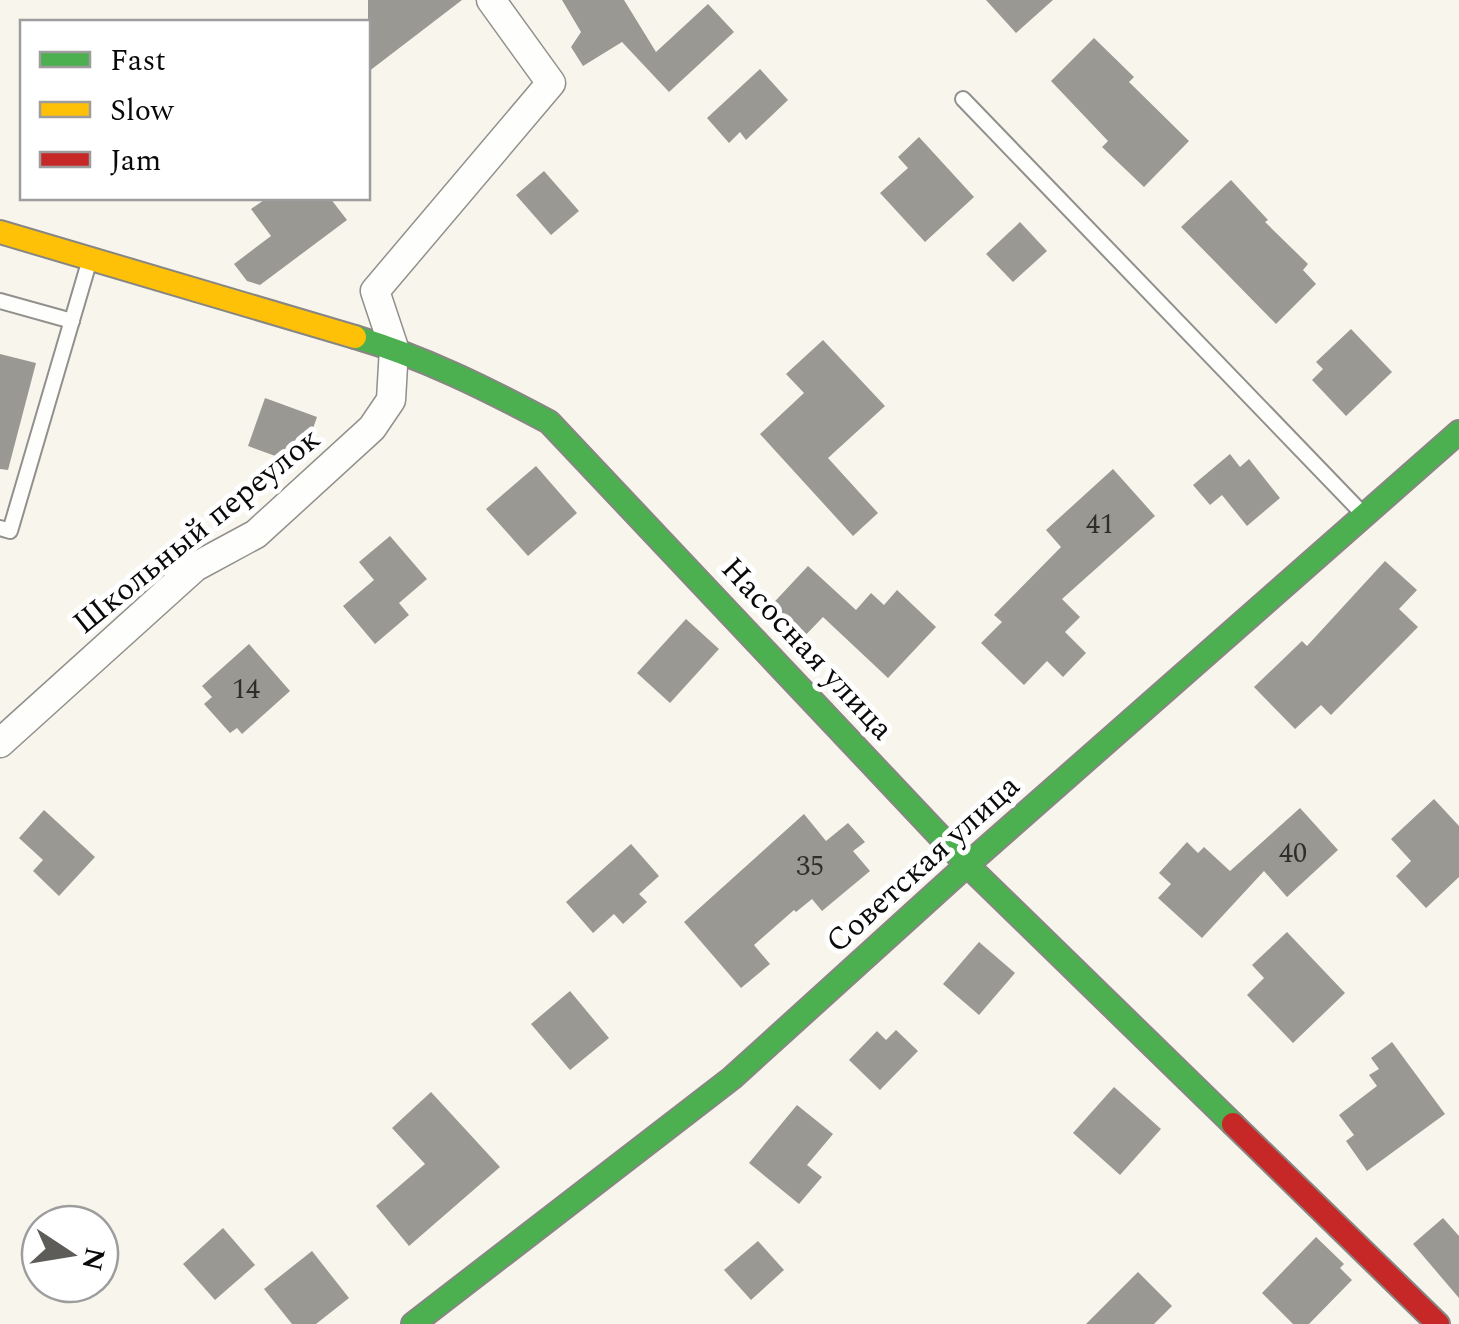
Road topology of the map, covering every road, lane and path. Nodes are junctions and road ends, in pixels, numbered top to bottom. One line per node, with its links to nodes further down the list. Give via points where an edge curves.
1 (491, 0): 7 (street, via 551,83 375,290)
2 (964, 99): 9 (lane)
3 (0, 232): 4 (street, Насосная улица)
4 (90, 260): 6 (lane); 7 (street, Насосная улица)
5 (0, 301): 6 (lane)
6 (72, 322): 10 (lane, via 10,531)
7 (394, 348): 11 (street, Школьный переулок, via 391,400 372,428 256,534 195,567); 12 (street, Насосная улица, via 549,422)
8 (1459, 432): 9 (street, Советская улица)
9 (1364, 516): 12 (street, Советская улица)
10 (0, 528)
11 (0, 744)
12 (967, 865): 13 (street, Советская улица, via 732,1078); 14 (street, Насосная улица)
13 (413, 1324)
14 (1438, 1324)

